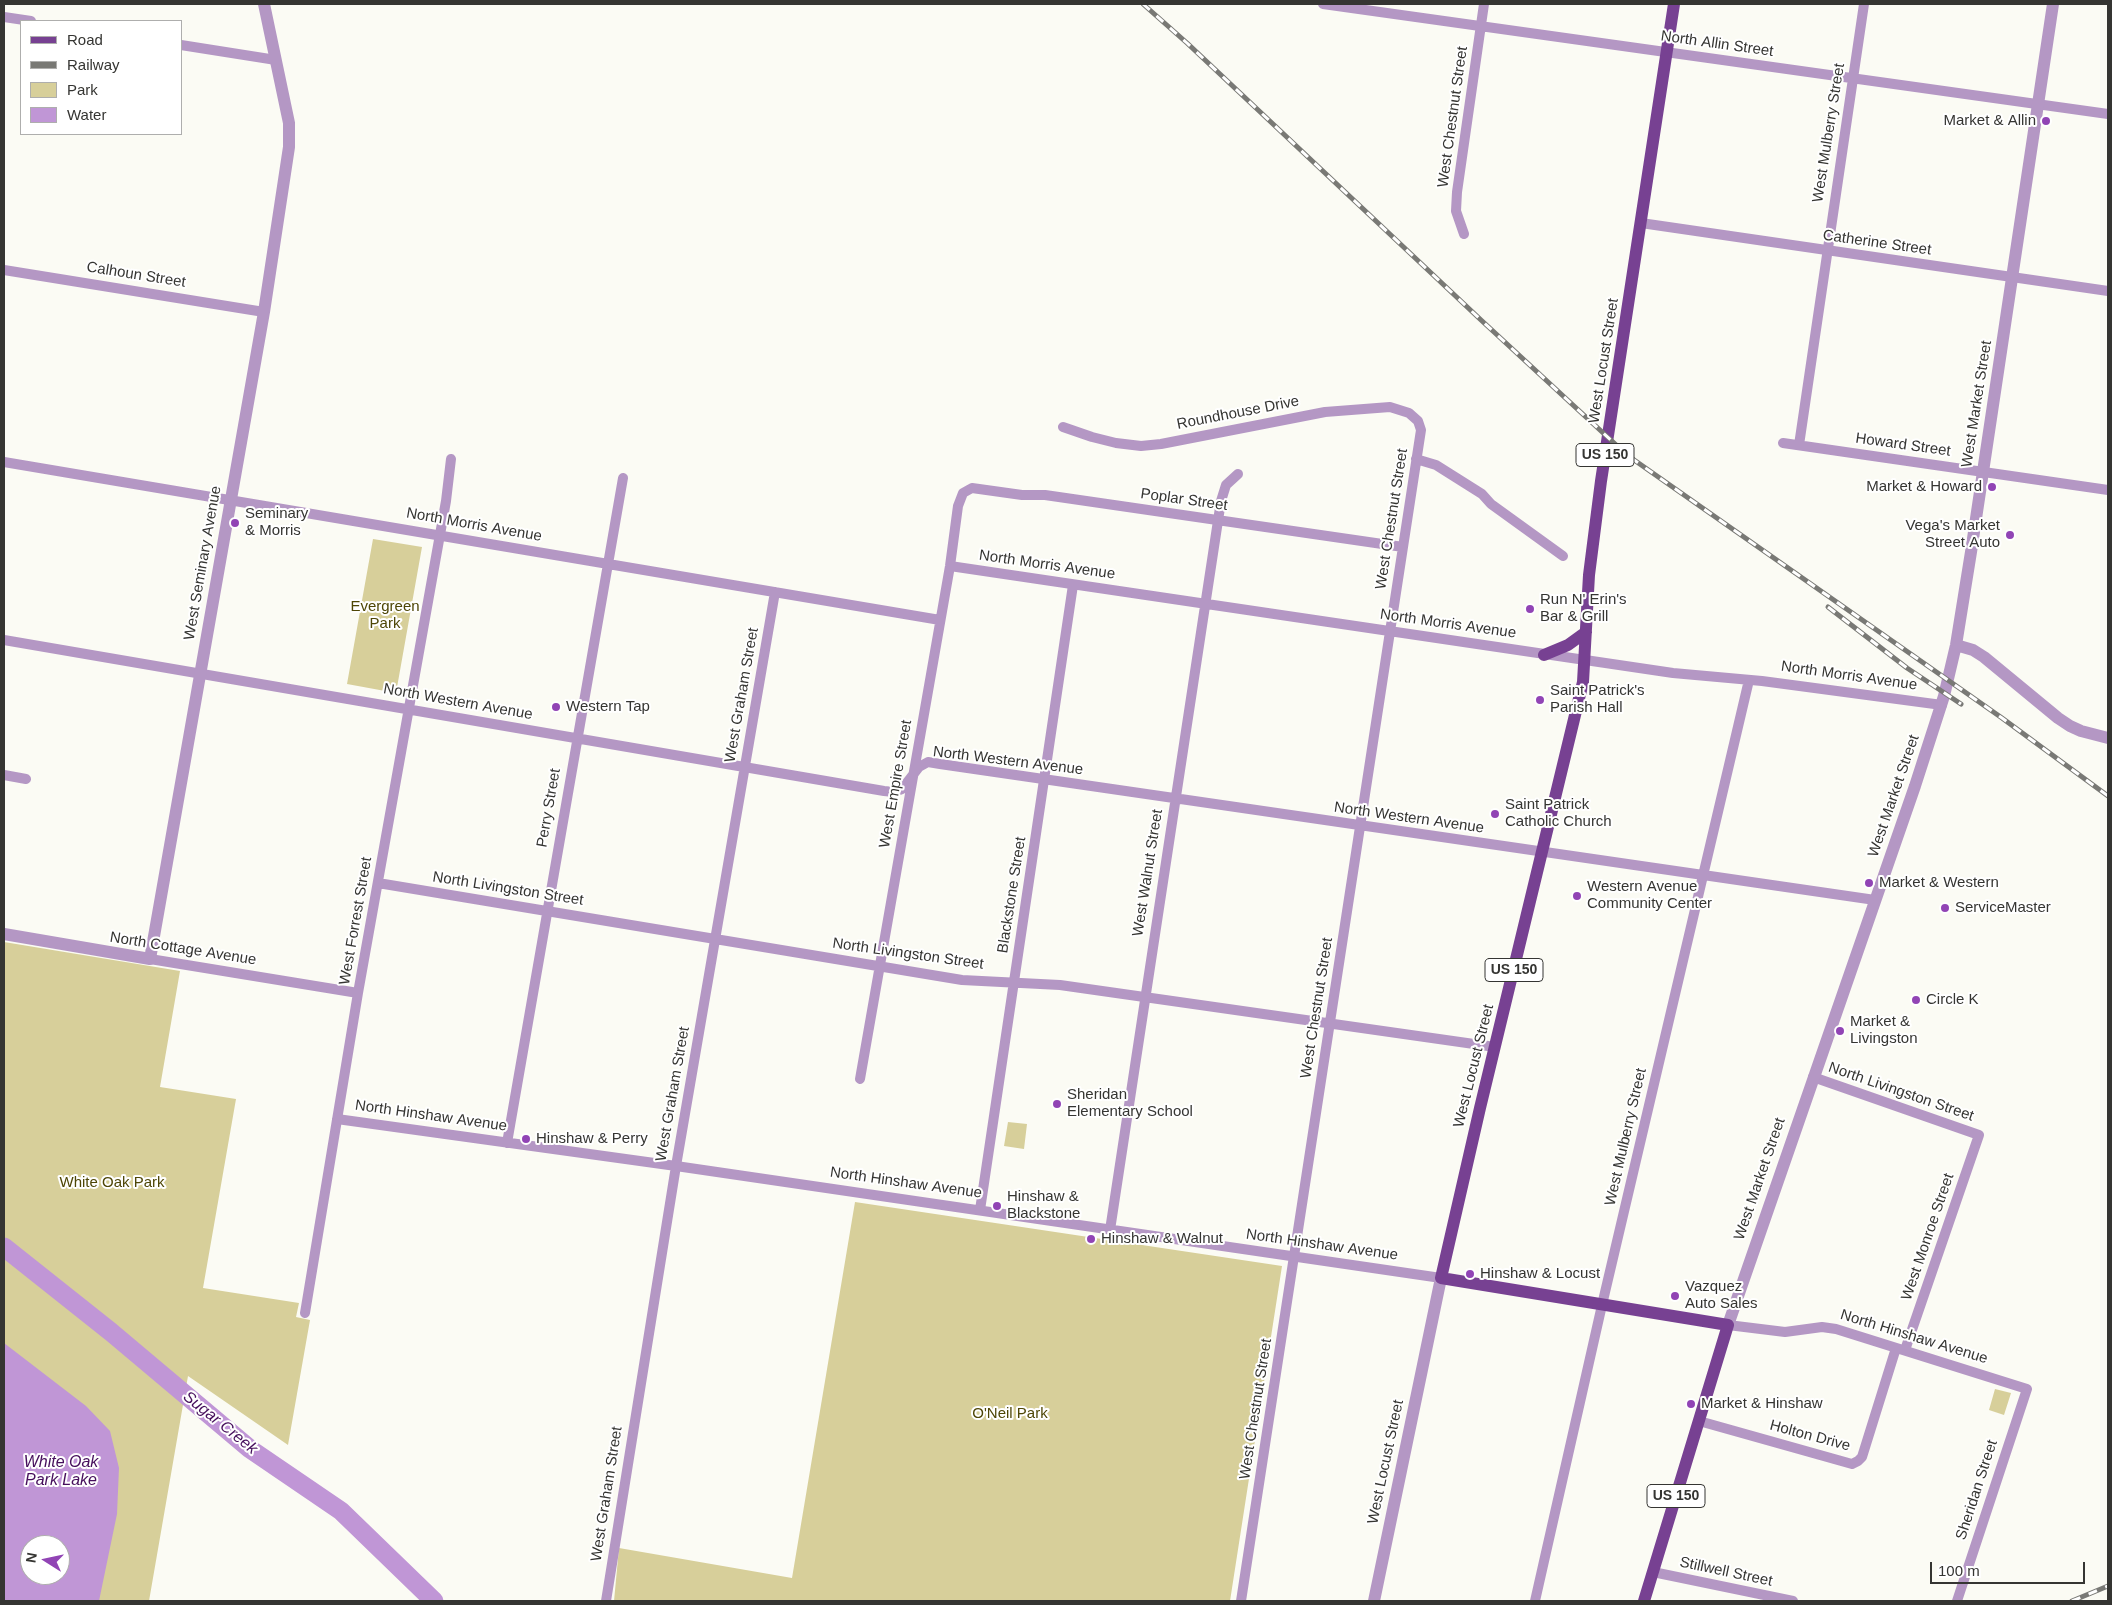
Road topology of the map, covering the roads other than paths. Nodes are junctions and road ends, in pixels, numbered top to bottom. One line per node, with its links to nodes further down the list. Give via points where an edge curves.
1 (264, 4): 12 (street, West Seminary Avenue)
2 (1323, 4): 9 (street, North Allin Street)
3 (1484, 4): 9 (street, West Chestnut Street)
4 (1674, 4): 11 (main road, West Locust Street / US 150)
5 (1864, 4): 13 (street, West Mulberry Street)
6 (2053, 4): 14 (street, West Market Street)
7 (4, 17): 8 (street)
8 (24, 20)
9 (1481, 26): 11 (street, North Allin Street); 17 (street, West Chestnut Street, via 1457,192 1456,210)
10 (182, 45): 12 (street)
11 (1667, 52): 13 (street, North Allin Street); 16 (main road, West Locust Street / US 150)
12 (276, 60): 22 (street, West Seminary Avenue, via 289,123 289,147)
13 (1852, 78): 14 (street, North Allin Street); 18 (street, West Mulberry Street)
14 (2038, 105): 15 (street, North Allin Street); 20 (street, West Market Street)
15 (2108, 114)
16 (1641, 223): 18 (street, Catherine Street); 47 (main road, West Locust Street / US 150, via 1601,481 1589,575)
17 (1464, 234)
18 (1827, 250): 20 (street, Catherine Street); 26 (street, West Mulberry Street)
19 (4, 270): 22 (street, Calhoun Street)
20 (2012, 278): 21 (street, Catherine Street); 30 (street, West Market Street)
21 (2108, 291)
22 (264, 312): 35 (street, West Seminary Avenue)
23 (1418, 421): 24 (street, Roundhouse Drive, via 1400,409 1361,408 1141,446 1100,439); 27 (street, West Chestnut Street, via 1421,430)
24 (1063, 427)
25 (1783, 443): 26 (street, Howard Street)
26 (1798, 445): 30 (street, Howard Street)
27 (1416, 459): 38 (street, West Chestnut Street); 39 (street, via 1436,465 1482,494)
28 (451, 460): 37 (street, West Forrest Street)
29 (4, 462): 35 (street, North Morris Avenue)
30 (1983, 472): 33 (street, Howard Street); 49 (street, West Market Street)
31 (1238, 474): 36 (street, West Walnut Street, via 1223,490)
32 (623, 478): 40 (street, Perry Street)
33 (2108, 490)
34 (962, 494): 36 (street, Poplar Street, via 972,488 1045,495); 41 (street, West Empire Street)
35 (232, 500): 37 (street, North Morris Avenue); 52 (street, West Seminary Avenue)
36 (1218, 520): 38 (street, Poplar Street); 44 (street, West Walnut Street)
37 (440, 535): 40 (street, North Morris Avenue); 55 (street, West Forrest Street)
38 (1403, 547): 46 (street, West Chestnut Street)
39 (1563, 556)
40 (608, 563): 43 (street, North Morris Avenue); 56 (street, Perry Street)
41 (950, 566): 42 (street, North Morris Avenue); 45 (street, West Empire Street)
42 (1074, 585): 44 (street, North Morris Avenue); 62 (street, Blackstone Street)
43 (775, 592): 45 (street, North Morris Avenue); 58 (street, West Graham Street)
44 (1204, 604): 46 (street, North Morris Avenue); 63 (street, West Walnut Street)
45 (940, 620): 60 (street, West Empire Street)
46 (1390, 632): 50 (street, North Morris Avenue); 64 (street, West Chestnut Street)
47 (1586, 632): 50 (main road, via 1568,645); 51 (main road, West Locust Street / US 150)
48 (4, 640): 52 (street, North Western Avenue)
49 (1956, 645): 54 (street, West Market Street); 57 (street, via 1973,650 2070,726)
50 (1544, 655): 51 (street, North Morris Avenue)
51 (1584, 660): 53 (street, North Morris Avenue, via 1673,674); 65 (main road, West Locust Street / US 150, via 1583,682)
52 (200, 673): 55 (street, North Western Avenue); 72 (street, West Seminary Avenue)
53 (1749, 680): 54 (street, North Morris Avenue); 66 (street, West Mulberry Street)
54 (1942, 705): 68 (street, West Market Street)
55 (409, 709): 56 (street, North Western Avenue); 67 (street, West Forrest Street)
56 (577, 737): 58 (street, North Western Avenue); 69 (street, Perry Street)
57 (2108, 738)
58 (744, 767): 60 (street, North Western Avenue, via 894,792 902,789); 71 (street, West Graham Street)
59 (4, 776): 61 (street)
60 (912, 777): 62 (street, North Western Avenue, via 919,767 928,762); 73 (street, West Empire Street)
61 (26, 779)
62 (1045, 780): 63 (street, North Western Avenue); 74 (street, Blackstone Street)
63 (1175, 799): 64 (street, North Western Avenue); 76 (street, West Walnut Street)
64 (1360, 826): 65 (street, North Western Avenue); 77 (street, West Chestnut Street)
65 (1542, 852): 66 (street, North Western Avenue); 78 (main road, West Locust Street / US 150)
66 (1702, 875): 68 (street, North Western Avenue); 89 (street, West Mulberry Street)
67 (378, 883): 69 (street, North Livingston Street); 75 (street, West Forrest Street)
68 (1875, 900): 79 (street, West Market Street)
69 (546, 910): 71 (street, North Livingston Street); 83 (street, Perry Street)
70 (4, 934): 72 (street, North Cottage Avenue)
71 (714, 939): 73 (street, North Livingston Street); 84 (street, West Graham Street)
72 (150, 960): 75 (street, North Cottage Avenue)
73 (880, 967): 74 (street, North Livingston Street, via 962,980); 80 (street, West Empire Street)
74 (1015, 982): 76 (street, North Livingston Street); 85 (street, Blackstone Street)
75 (358, 993): 81 (street, West Forrest Street)
76 (1145, 997): 77 (street, North Livingston Street); 86 (street, West Walnut Street)
77 (1330, 1023): 78 (street, North Livingston Street); 87 (street, West Chestnut Street)
78 (1495, 1047): 88 (main road, West Locust Street / US 150)
79 (1813, 1077): 82 (street, North Livingston Street); 91 (street, West Market Street)
80 (860, 1079)
81 (337, 1120): 83 (street, North Hinshaw Avenue); 90 (street, West Forrest Street)
82 (1979, 1135): 92 (street, West Monroe Street)
83 (507, 1143): 84 (street, North Hinshaw Avenue)
84 (676, 1166): 85 (street, North Hinshaw Avenue); 97 (street, West Graham Street)
85 (980, 1210): 86 (street, North Hinshaw Avenue)
86 (1110, 1230): 87 (street, North Hinshaw Avenue)
87 (1294, 1258): 88 (street, North Hinshaw Avenue); 98 (street, West Chestnut Street)
88 (1441, 1278): 89 (main road, North Hinshaw Avenue); 99 (street, West Locust Street)
89 (1602, 1305): 91 (main road, North Hinshaw Avenue); 100 (street, West Mulberry Street)
90 (305, 1313)
91 (1728, 1325): 92 (street, North Hinshaw Avenue, via 1785,1332 1822,1327); 94 (main road, West Market Street / US 150)
92 (1901, 1349): 93 (street, North Hinshaw Avenue); 95 (street, West Monroe Street, via 1862,1457)
93 (2026, 1389): 103 (street, Sheridan Street)
94 (1699, 1421): 95 (street, Holton Drive, via 1846,1464); 96 (main road, West Market Street / US 150)
95 (1855, 1463)
96 (1653, 1572): 101 (main road, West Market Street / US 150); 102 (street, Stillwell Street)
97 (606, 1601)
98 (1241, 1601)
99 (1374, 1601)
100 (1535, 1601)
101 (1644, 1601)
102 (1794, 1601)
103 (1957, 1601)

